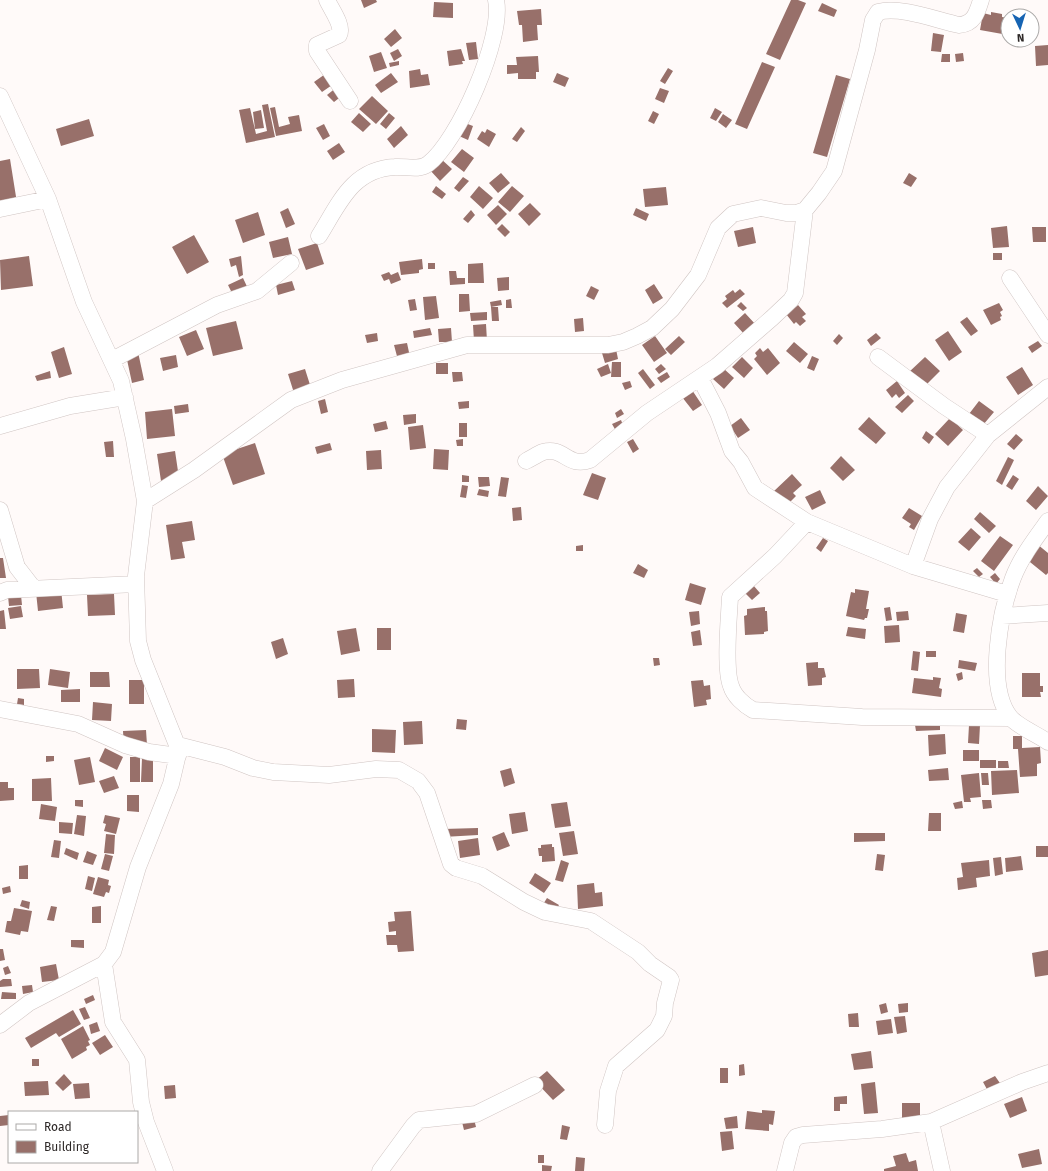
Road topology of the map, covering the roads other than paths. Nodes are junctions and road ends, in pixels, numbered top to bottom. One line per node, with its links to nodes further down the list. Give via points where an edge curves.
1 (327, 0): 5 (street, via 340,32 339,35 318,45 317,51)
2 (496, 0): 9 (street, via 496,27 487,62 466,109 444,148 427,165 420,168 394,167 375,170 361,176 348,188)
3 (981, 0): 8 (street, via 974,19 968,24 959,25 904,12 878,12 834,171)
4 (0, 96): 6 (street)
5 (350, 101)
6 (48, 199): 7 (street); 14 (street, via 84,302)
7 (0, 209)
8 (805, 210): 15 (street, via 796,289 791,300); 21 (street, via 786,213 761,208 733,214 718,228 698,275 690,286 652,328 637,336 623,342 593,346 467,345 342,380 291,400 194,470)
9 (319, 236)
10 (291, 263): 14 (street, via 257,291 217,305)
11 (1010, 278): 12 (street)
12 (1048, 335)
13 (878, 357): 19 (street)
14 (112, 360): 17 (street)
15 (700, 378): 20 (street, via 647,413 590,460 580,464 570,461 560,452 544,452); 23 (street, via 718,413 732,451 755,488)
16 (1048, 387): 19 (street)
17 (125, 397): 18 (street, via 70,406); 21 (street)
18 (0, 426)
19 (988, 435): 25 (street, via 947,487 930,519)
20 (526, 461)
21 (145, 501): 26 (street)
22 (0, 510): 27 (street, via 17,568)
23 (807, 522): 25 (street); 33 (street, via 775,556 730,597 728,674 731,687 744,705 752,710 862,717)
24 (1048, 522): 29 (street, via 1028,548 1013,577)
25 (912, 566): 29 (street)
26 (136, 584): 27 (street); 35 (street, via 138,641)
27 (34, 589): 28 (street, via 7,590)
28 (0, 593)
29 (1008, 594): 31 (street)
30 (1048, 612): 31 (street)
31 (1002, 616): 33 (street, via 996,663 998,684)
32 (0, 709): 35 (street, via 78,724 125,745 149,752)
33 (1010, 718): 34 (street)
34 (1048, 742)
35 (178, 751): 36 (street, via 171,784 138,867 113,952); 41 (street, via 225,758 273,772 329,775 376,769 399,770 418,781 427,793 451,864 456,868 482,876 545,912 591,921 638,952 669,977 671,983 664,1016 657,1030 616,1066 608,1091)
36 (104, 964): 37 (street, via 29,1003); 42 (street, via 113,1022 137,1060 141,1102 146,1122)
37 (0, 1025)
38 (1048, 1073): 40 (street)
39 (535, 1085): 43 (street, via 476,1114 420,1120)
40 (931, 1122): 44 (street, via 796,1137); 45 (street)
41 (605, 1125)
42 (165, 1171)
43 (380, 1171)
44 (785, 1171)
45 (942, 1171)

